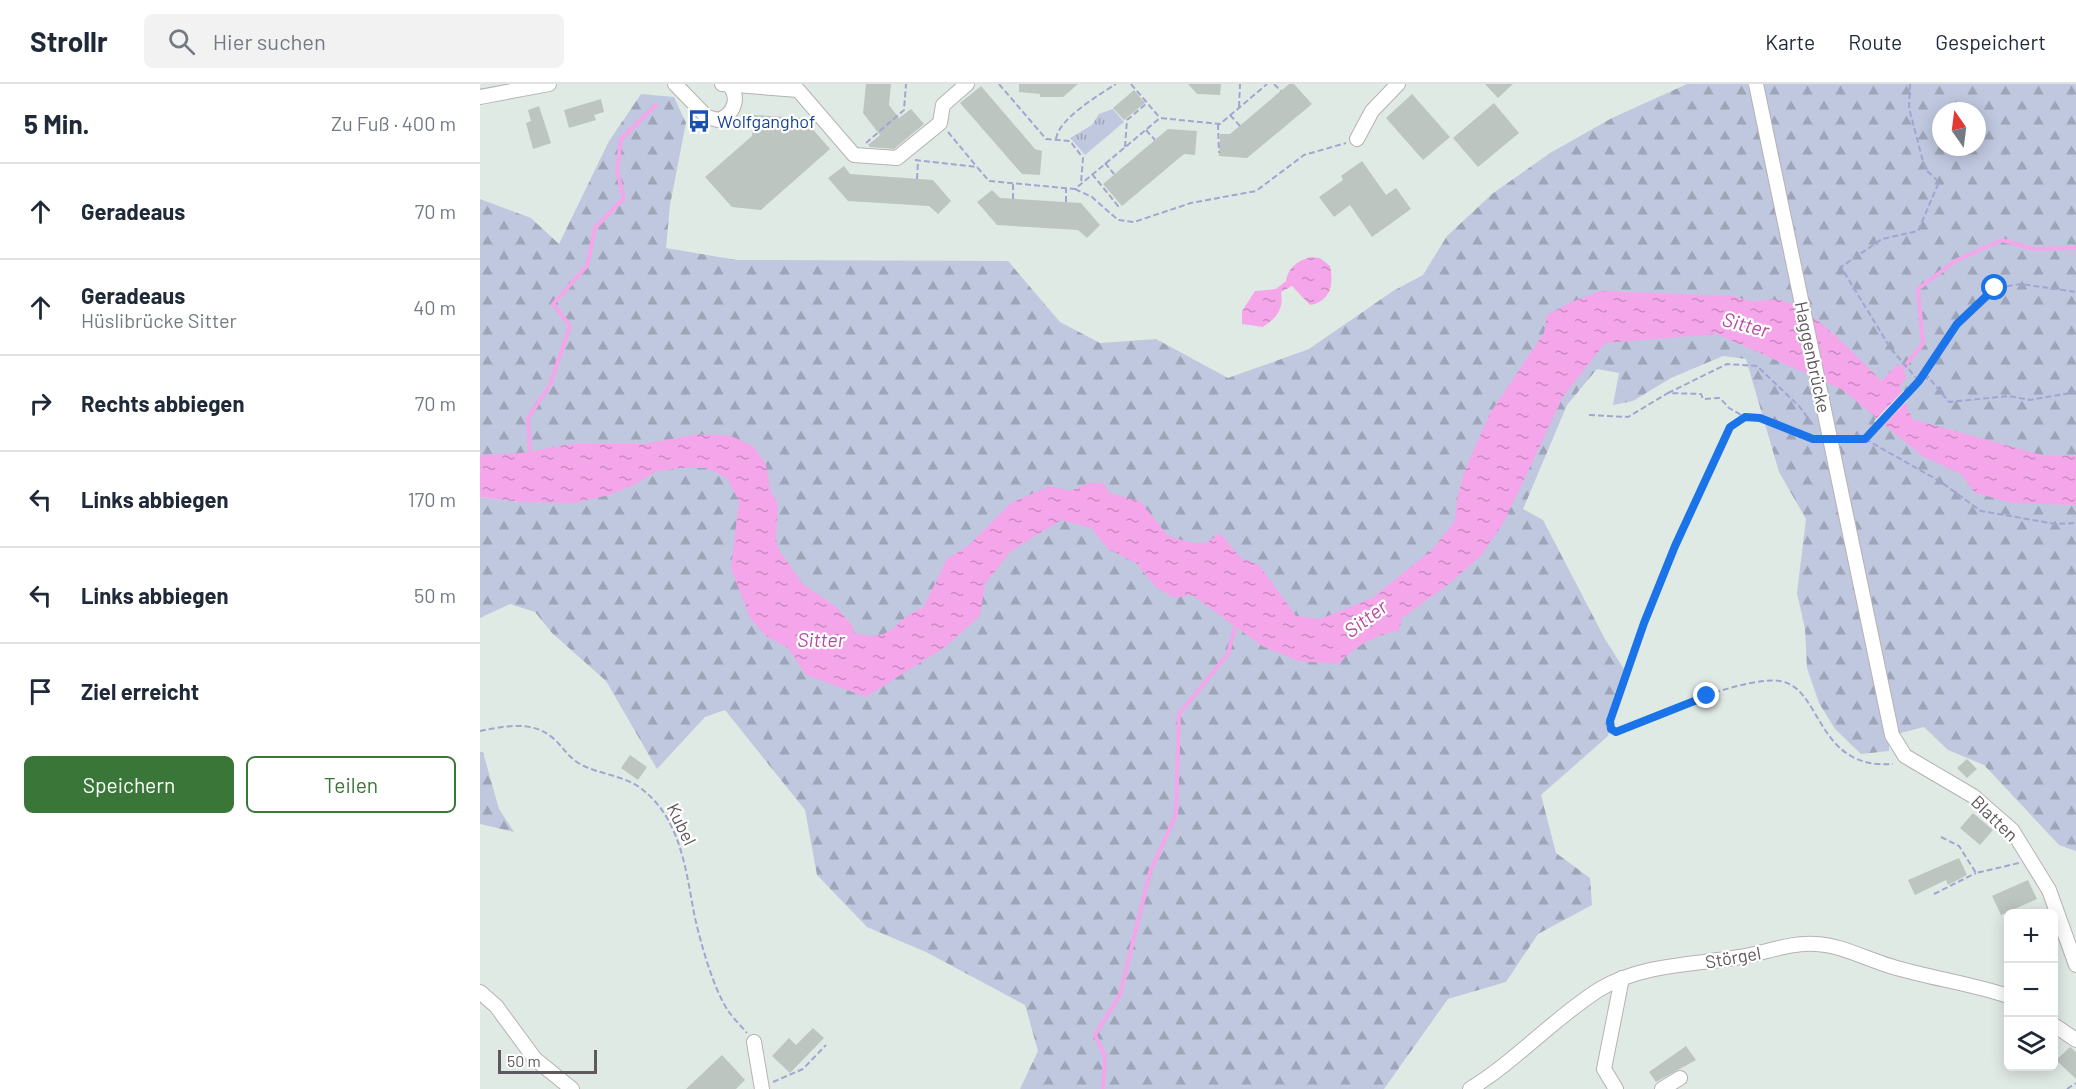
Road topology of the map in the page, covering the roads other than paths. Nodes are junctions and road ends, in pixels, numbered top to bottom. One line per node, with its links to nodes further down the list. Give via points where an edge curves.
1 (549, 84): 9 (street)
2 (675, 84): 4 (street, via 707,117 718,120 733,109 734,94)
3 (722, 84): 4 (street)
4 (728, 84): 8 (street)
5 (967, 84): 8 (street, via 943,105 940,123 897,158 854,155 798,90)
6 (1398, 84): 10 (street, via 1372,111)
7 (1756, 84): 11 (street, Haggenbrücke, bridge)
8 (777, 86)
9 (480, 97)
10 (1357, 139)
11 (1892, 735): 12 (street, Blatten, via 1905,756 1973,796 2012,830 2049,890)
12 (2076, 965)
13 (1622, 978): 15 (street, Störgel, via 1803,943); 22 (street, Störgel, via 1599,990); 23 (street, via 1604,1069)
14 (480, 992): 21 (street, via 496,1006 535,1059)
15 (2004, 995)
16 (2058, 1027): 17 (street)
17 (2076, 1040)
18 (754, 1042): 20 (street)
19 (1680, 1078): 24 (street)
20 (760, 1088)
21 (572, 1089)
22 (1470, 1089)
23 (1616, 1089)
24 (1662, 1089)

